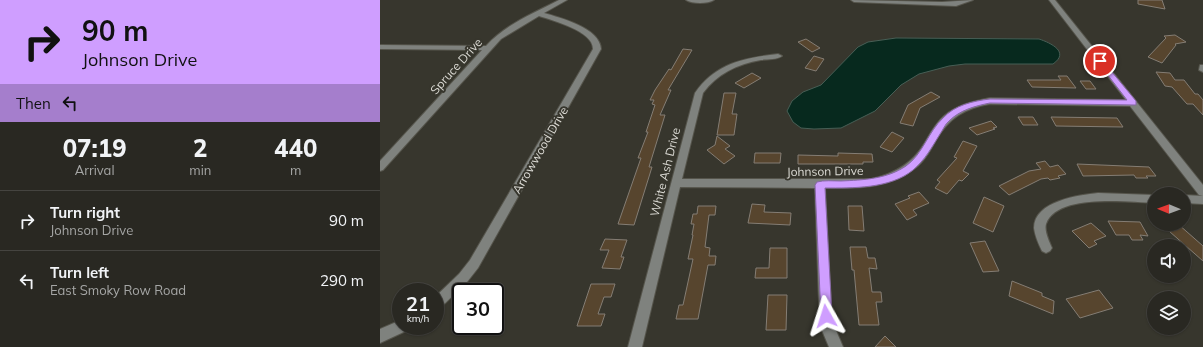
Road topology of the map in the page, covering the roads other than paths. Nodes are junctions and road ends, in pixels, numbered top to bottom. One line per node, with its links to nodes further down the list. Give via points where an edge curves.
1 (564, 0): 8 (street, Spruce Drive)
2 (689, 0): 3 (street)
3 (706, 0): 4 (street)
4 (710, 0)
5 (854, 0): 6 (street, via 942,4)
6 (970, 0)
7 (1052, 0): 12 (street)
8 (538, 13): 10 (street, Spruce Drive, via 507,30); 21 (street, Arrowwood Drive, via 592,36 597,49 477,259 463,278)
9 (380, 48): 10 (street)
10 (488, 48): 13 (street, Spruce Drive)
11 (778, 56): 14 (street, White Ash Drive, via 733,65 722,70 704,85 697,99)
12 (1133, 103): 15 (street, Johnson Drive, via 977,103 959,110 946,120 920,158 908,169 893,177 866,184); 16 (street)
13 (380, 167)
14 (676, 183): 15 (street, Johnson Drive); 24 (street, White Ash Drive)
15 (820, 185): 25 (street, via 825,303 828,328)
16 (1203, 192)
17 (1147, 199): 20 (street, via 1070,200 1051,209 1042,219 1040,227)
18 (1191, 199): 19 (street)
19 (1203, 200)
20 (1046, 248)
21 (444, 296)
22 (392, 331): 23 (street)
23 (380, 336)
24 (635, 347)
25 (836, 347)

